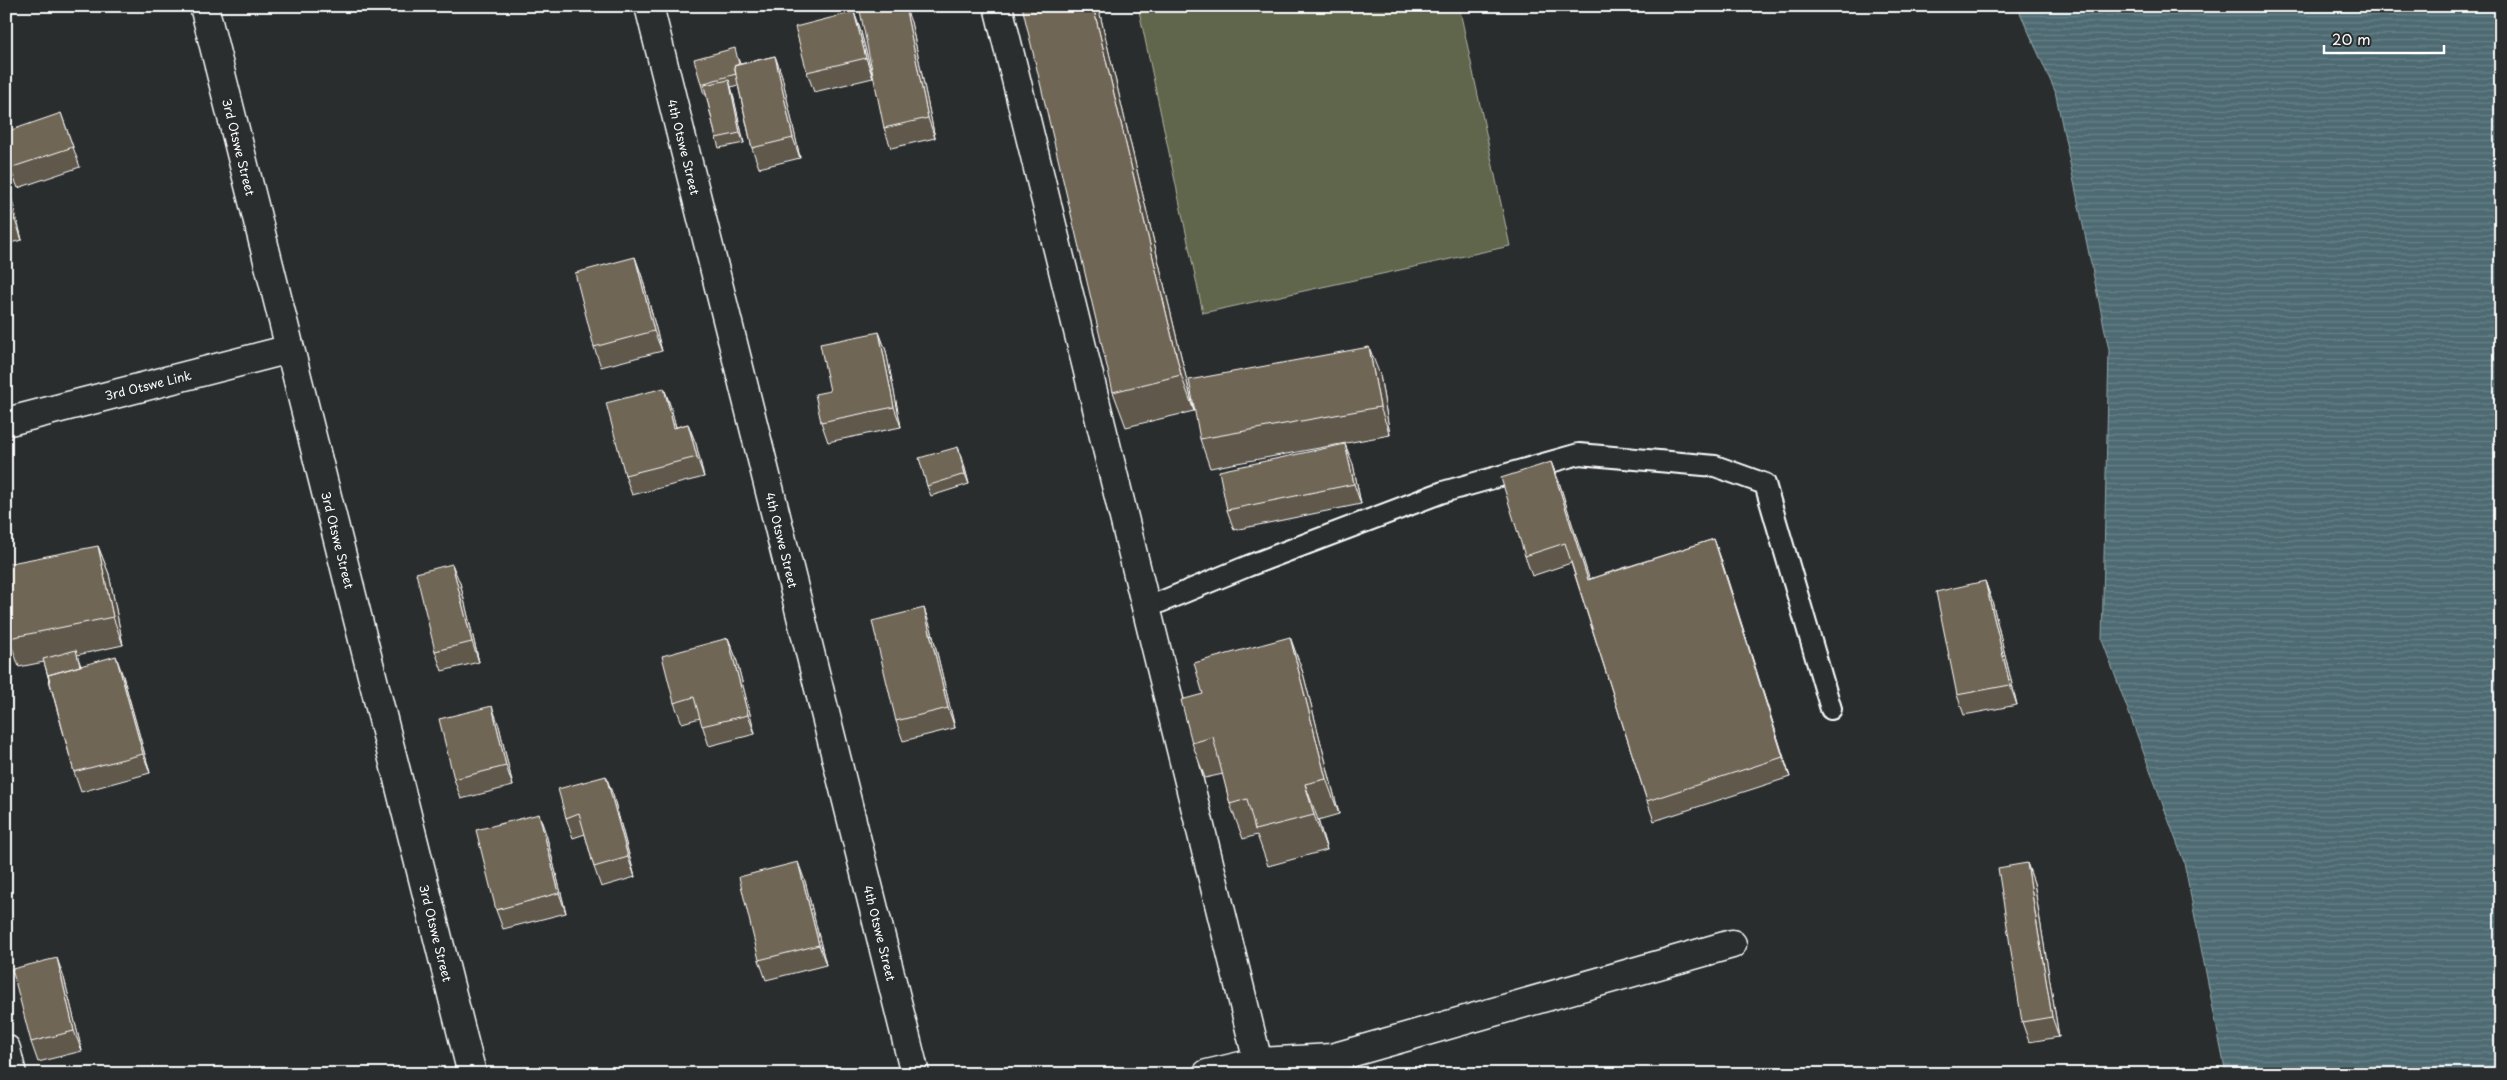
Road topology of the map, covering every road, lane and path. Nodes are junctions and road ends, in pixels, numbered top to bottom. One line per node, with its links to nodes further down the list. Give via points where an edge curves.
1 (204, 6): 4 (street, 3rd Otswe Street)
2 (649, 6): 13 (street, 4th Otswe Street)
3 (998, 6): 6 (street)
4 (290, 349): 5 (street, 3rd Otswe Link); 12 (street, 3rd Otswe Street)
5 (6, 422)
6 (1146, 608): 7 (lane, via 1443,492 1579,454 1714,466 1765,484); 10 (street)
7 (1831, 709)
8 (1732, 944): 10 (street, via 1332,1058)
9 (6, 1049): 11 (street)
10 (1260, 1068): 14 (street)
11 (12, 1074)
12 (472, 1074)
13 (914, 1074)
14 (1207, 1074)

